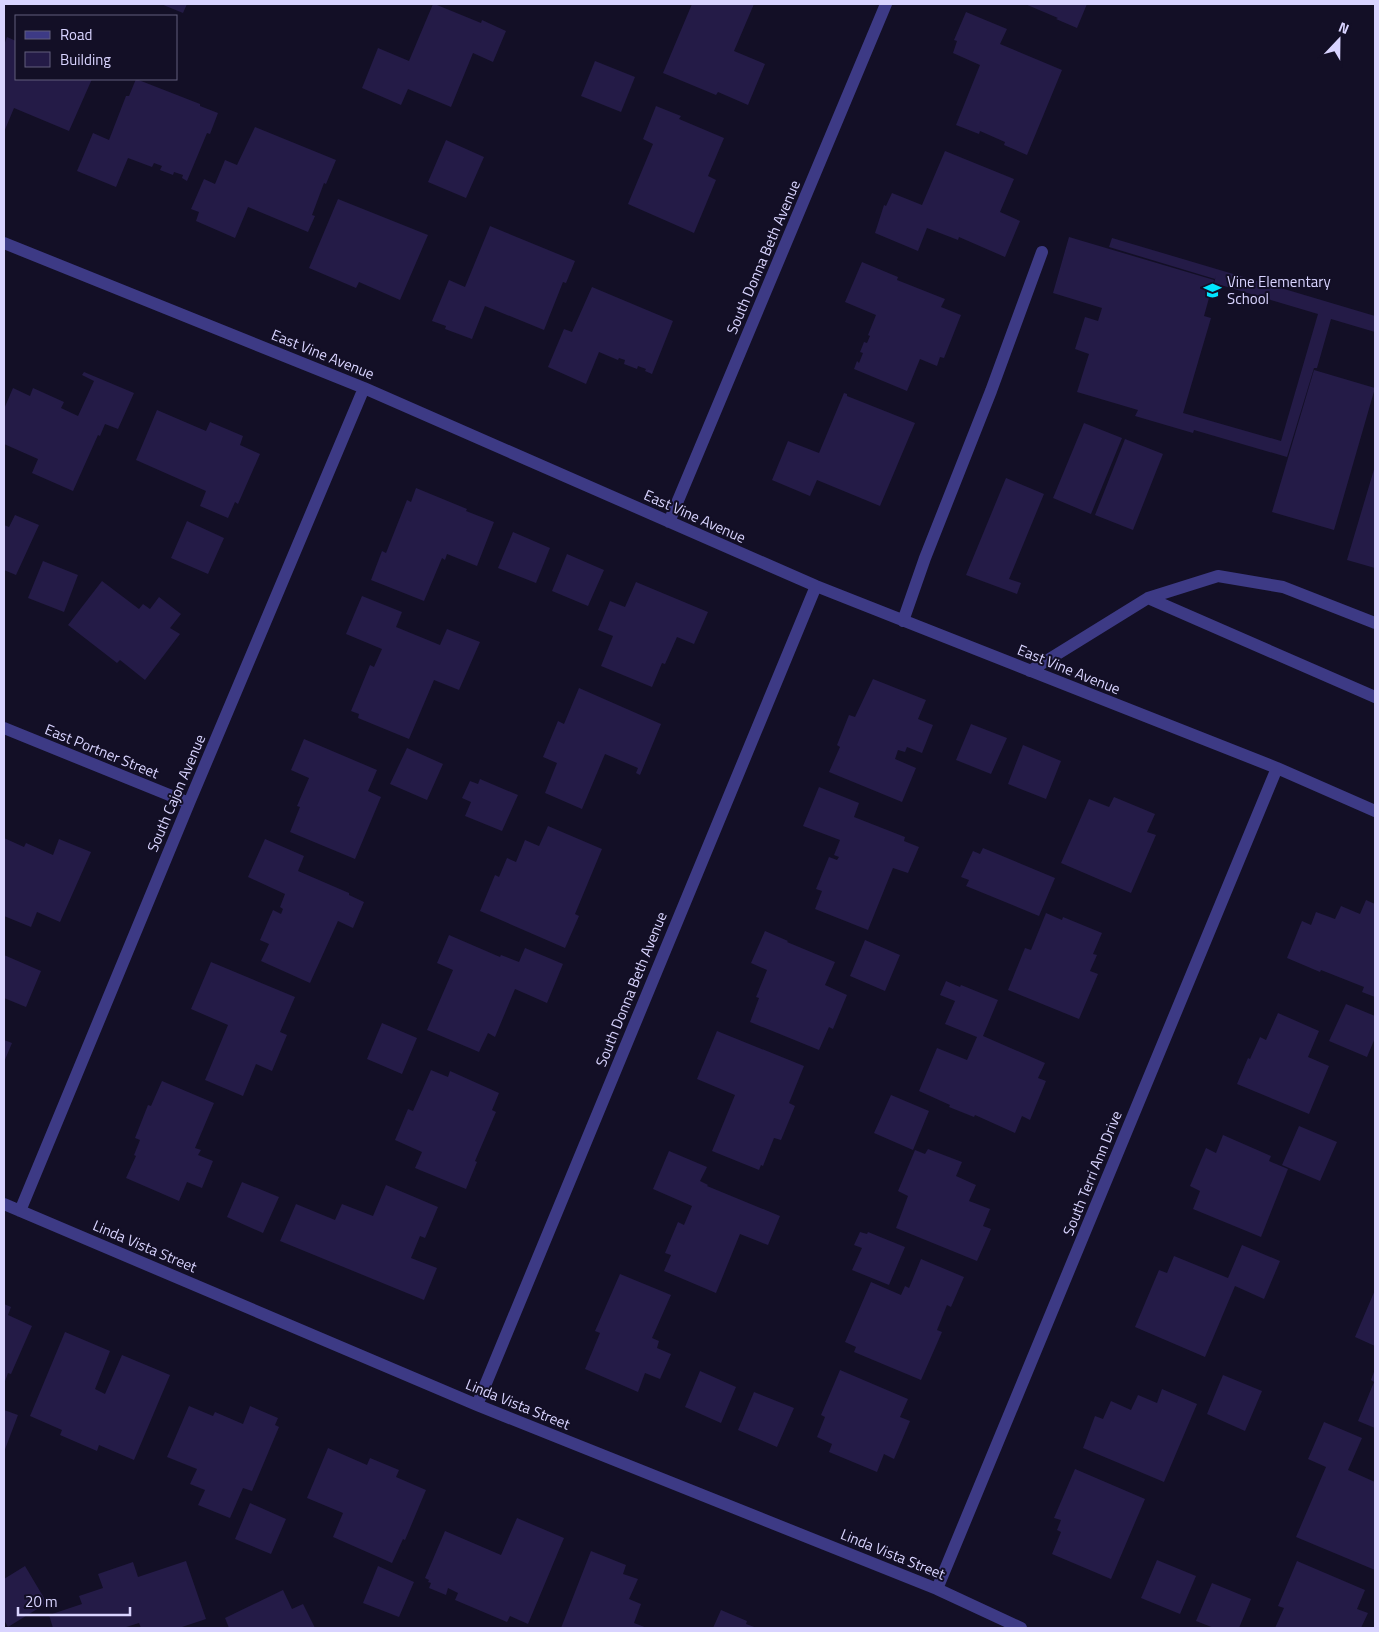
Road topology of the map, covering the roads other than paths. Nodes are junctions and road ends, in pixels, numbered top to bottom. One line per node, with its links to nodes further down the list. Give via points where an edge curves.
1 (886, 4): 5 (street, South Donna Beth Avenue)
2 (4, 243): 4 (street, East Vine Avenue)
3 (1042, 252): 8 (street)
4 (364, 388): 5 (street, East Vine Avenue); 14 (street, South Cajon Avenue)
5 (669, 522): 6 (street, East Vine Avenue)
6 (816, 586): 8 (street, East Vine Avenue); 18 (street, South Donna Beth Avenue)
7 (1148, 598): 9 (street, via 1218,576 1283,587); 10 (street); 11 (street)
8 (903, 621): 10 (street, East Vine Avenue)
9 (1375, 623)
10 (1030, 671): 13 (street, East Vine Avenue)
11 (1375, 697)
12 (4, 728): 14 (street, East Portner Street)
13 (1277, 768): 15 (street, East Vine Avenue); 19 (street, South Terri Ann Drive)
14 (189, 803): 17 (street, South Cajon Avenue)
15 (1375, 810)
16 (4, 1204): 17 (street, Linda Vista Street)
17 (20, 1211): 18 (street, Linda Vista Street)
18 (477, 1405): 19 (street, Linda Vista Street)
19 (938, 1589): 20 (street, Linda Vista Street)
20 (1021, 1628)

